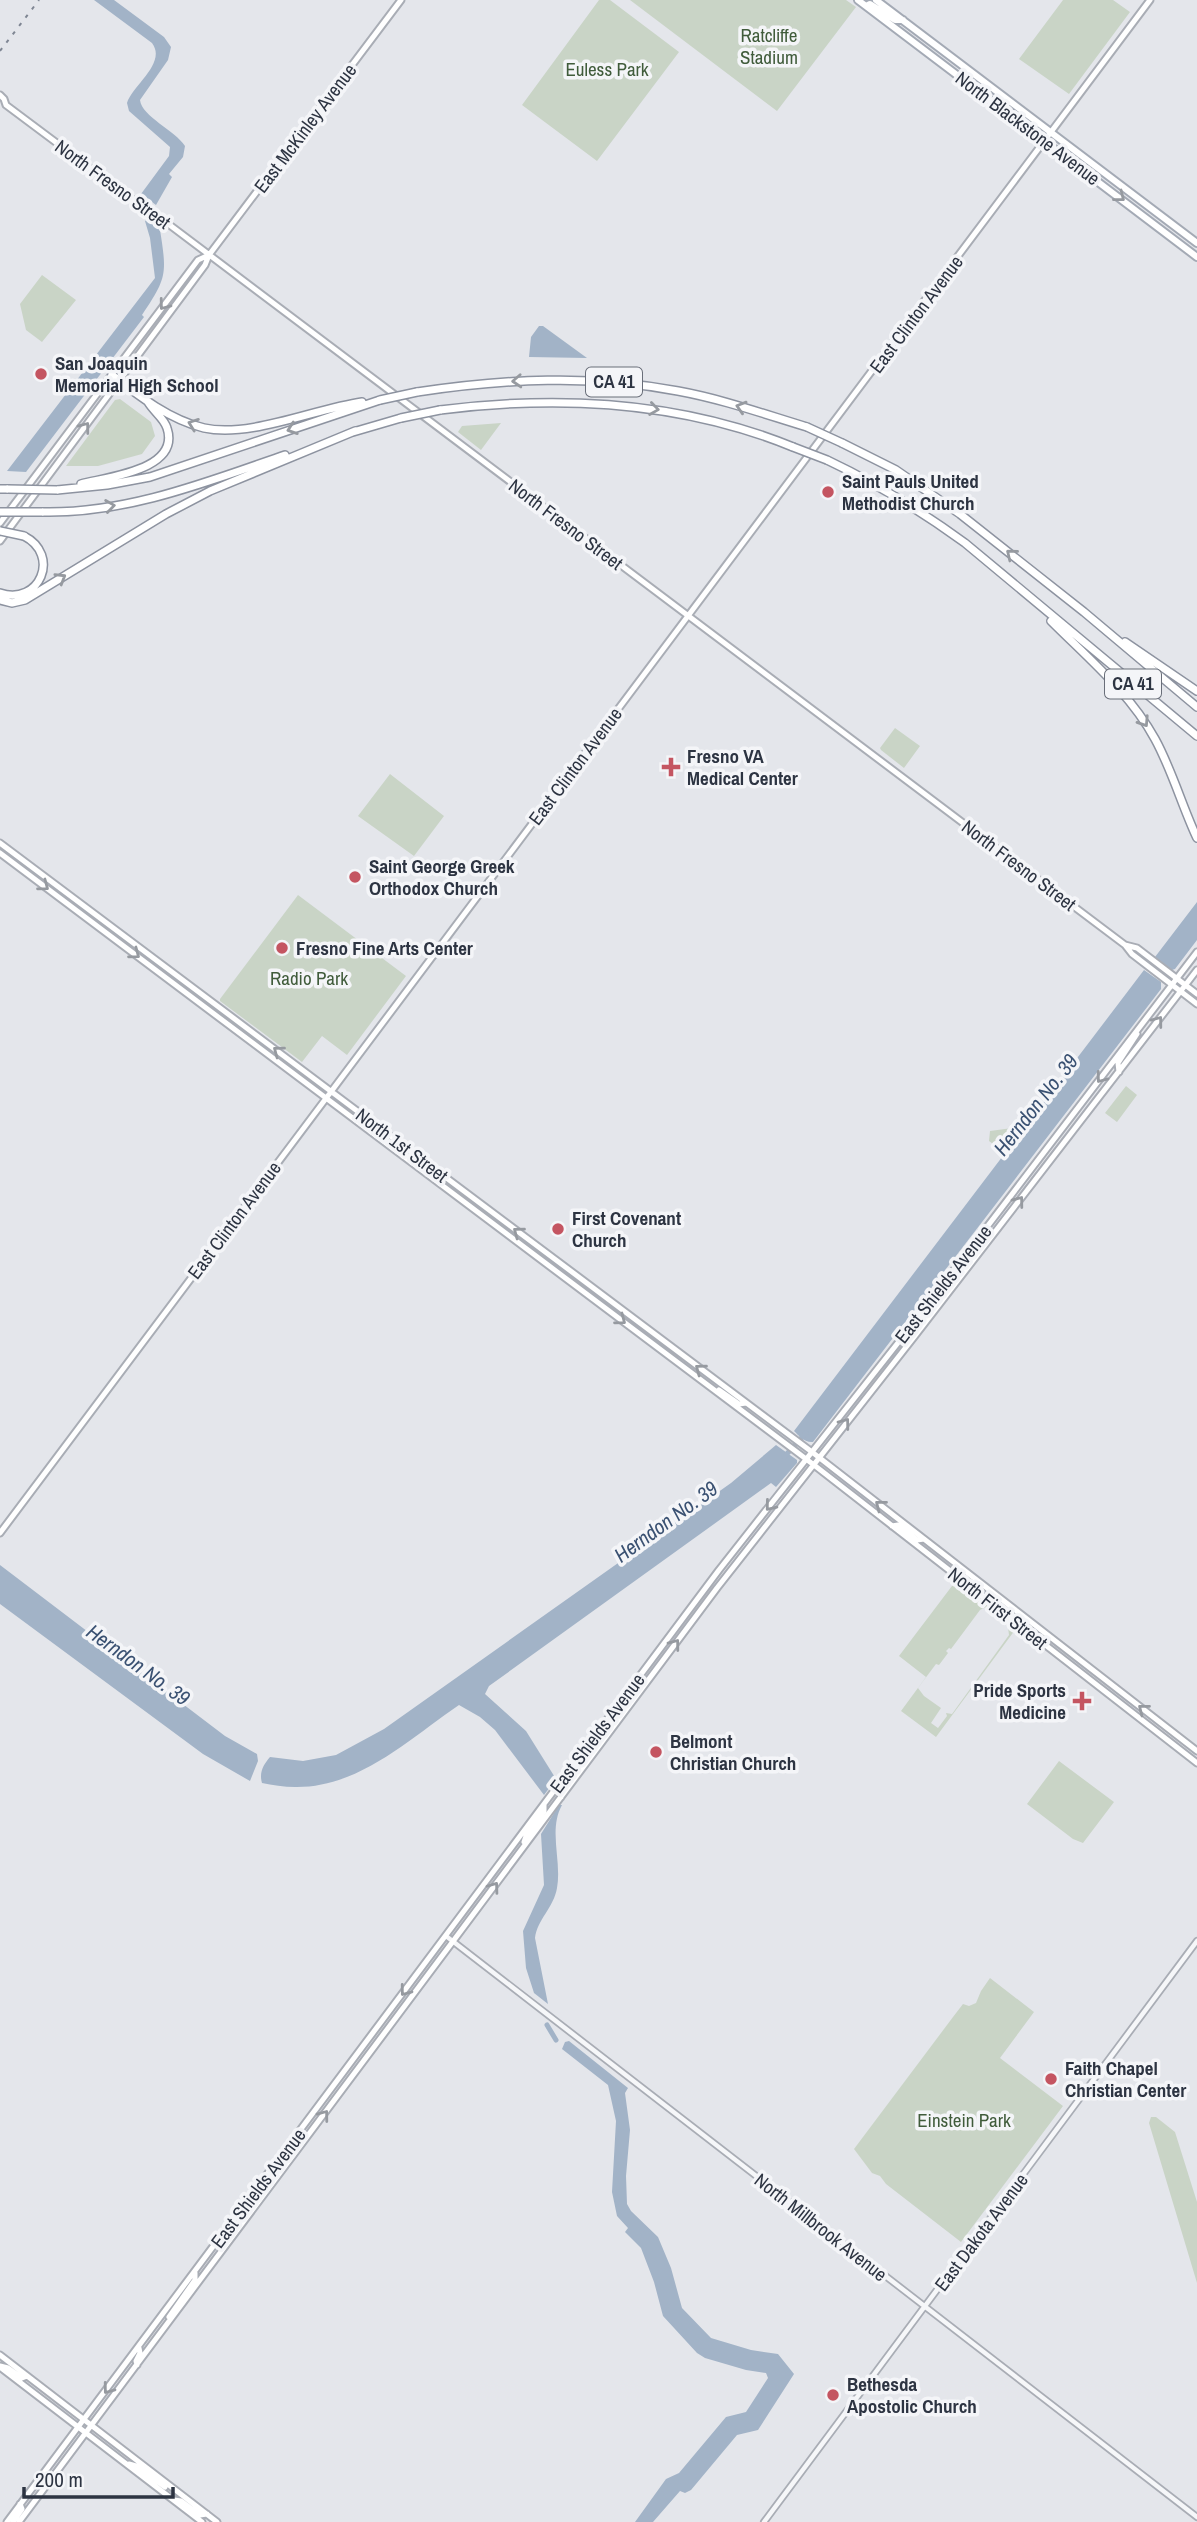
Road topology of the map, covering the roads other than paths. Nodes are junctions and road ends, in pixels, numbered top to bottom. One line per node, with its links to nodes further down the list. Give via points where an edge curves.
1 (401, 0): 11 (main road, East McKinley Avenue)
2 (858, 0): 5 (main road, North Blackstone Avenue)
3 (876, 0): 6 (main road, North Blackstone Avenue)
4 (1150, 0): 8 (main road, East Clinton Avenue)
5 (866, 6): 6 (main road); 9 (main road, North Blackstone Avenue)
6 (902, 20): 8 (main road, North Blackstone Avenue)
7 (2, 100): 11 (main road, North Fresno Street)
8 (1052, 133): 9 (main road, East Clinton Avenue); 10 (main road, North Blackstone Avenue)
9 (1045, 142): 12 (main road, North Blackstone Avenue, one-way to 12); 27 (main road, East Clinton Avenue)
10 (1197, 243)
11 (209, 255): 13 (main road, East McKinley Avenue, one-way to 13, via 198,260); 14 (main road, East McKinley Avenue); 27 (main road, North Fresno Street)
12 (1197, 257)
13 (112, 375): 14 (highway); 21 (main road, East McKinley Avenue)
14 (119, 381): 16 (highway); 23 (main road, East McKinley Avenue, one-way to 14)
15 (380, 400): 16 (highway, one-way to 16, via 225,430 193,424); 19 (highway, CA 41, one-way to 19, via 149,477); 26 (highway, CA 41, one-way to 15, bridge, via 960,513 896,470 807,427 729,403 628,383 569,380 478,383)
16 (147, 402): 19 (highway, via 168,433 159,459 142,468)
17 (355, 431): 20 (highway, CA 41, one-way to 17, bridge, via 120,505 179,491); 25 (highway, one-way to 17, via 25,600 188,502); 28 (highway, CA 41, one-way to 28, bridge, via 440,410 547,402 632,407 706,419 793,447 870,481 965,542)
18 (4, 489): 19 (highway, CA 41, bridge)
19 (57, 489)
20 (0, 512)
21 (0, 523)
22 (0, 531): 24 (highway, bridge, via 24,536 39,549 44,564 33,588 14,596)
23 (0, 541)
24 (0, 593)
25 (0, 600)
26 (1084, 612): 29 (highway); 30 (highway, CA 41)
27 (687, 616): 35 (main road, North Fresno Street); 46 (main road, East Clinton Avenue)
28 (1068, 633): 31 (highway, CA 41); 32 (highway, one-way to 32, via 1144,720)
29 (1197, 691)
30 (1197, 707)
31 (1197, 736)
32 (1197, 838)
33 (0, 843): 46 (main road, North 1st Street, one-way to 33)
34 (0, 853): 47 (main road, North 1st Street, one-way to 47)
35 (1125, 945): 38 (main road, North Fresno Street, via 1136,948); 39 (main road, North Fresno Street)
36 (1197, 952): 38 (main road, East Shields Avenue)
37 (1197, 970): 40 (main road, East Shields Avenue)
38 (1177, 979): 39 (main road, East Shields Avenue); 40 (main road, North Fresno Street)
39 (1172, 985): 41 (main road, North Fresno Street); 44 (main road, East Shields Avenue)
40 (1185, 986): 41 (main road, East Shields Avenue); 42 (main road, North Fresno Street)
41 (1181, 992): 43 (main road, North Fresno Street); 45 (main road, East Shields Avenue, one-way to 41)
42 (1197, 995)
43 (1197, 1004)
44 (1142, 1025): 45 (main road, via 1118,1063); 53 (main road, East Shields Avenue, one-way to 53)
45 (1119, 1072): 55 (main road, East Shields Avenue, one-way to 45)
46 (330, 1091): 47 (main road, East Clinton Avenue); 48 (main road, North 1st Street)
47 (324, 1098): 49 (main road, North 1st Street); 59 (main road, East Clinton Avenue)
48 (391, 1137): 49 (main road); 51 (main road, North 1st Street, one-way to 48)
49 (395, 1151): 50 (main road, North 1st Street, one-way to 50)
50 (701, 1380): 51 (main road, via 739,1404); 54 (main road, North 1st Street)
51 (746, 1403): 52 (main road, North 1st Street)
52 (804, 1446): 53 (main road, North First Street)
53 (812, 1452): 55 (main road, North First Street); 56 (main road, East Shields Avenue)
54 (798, 1453): 56 (main road, North First Street)
55 (820, 1458): 57 (main road, East Shields Avenue); 60 (main road, North First Street, one-way to 55)
56 (807, 1460): 57 (main road, North First Street); 63 (main road, East Shields Avenue, one-way to 63)
57 (814, 1465): 58 (main road, North First Street); 64 (main road, East Shields Avenue, one-way to 57)
58 (892, 1526): 60 (main road, via 900,1526 917,1540); 62 (main road, North First Street)
59 (0, 1533)
60 (924, 1539): 61 (main road, North First Street, one-way to 60)
61 (1197, 1751)
62 (1197, 1763)
63 (568, 1772): 64 (main road); 65 (main road, East Shields Avenue)
64 (561, 1797): 66 (main road, East Shields Avenue)
65 (544, 1805): 66 (main road); 67 (main road, East Shields Avenue)
66 (522, 1849): 68 (main road, East Shields Avenue, one-way to 66)
67 (446, 1936): 68 (street, North Millbrook Avenue); 70 (main road, East Shields Avenue, one-way to 70)
68 (454, 1941): 71 (street, North Millbrook Avenue); 72 (main road, East Shields Avenue, one-way to 68)
69 (1197, 1941): 71 (street, East Dakota Avenue)
70 (195, 2273): 72 (main road); 73 (main road, East Shields Avenue)
71 (924, 2307): 87 (street, North Millbrook Avenue); 94 (street, East Dakota Avenue)
72 (162, 2332): 75 (main road, East Shields Avenue)
73 (139, 2348): 75 (main road); 78 (main road, East Shields Avenue, one-way to 78)
74 (0, 2355): 77 (main road)
75 (137, 2365): 79 (main road, East Shields Avenue)
76 (0, 2366): 77 (main road); 80 (main road)
77 (27, 2376): 78 (main road)
78 (84, 2421): 79 (main road); 80 (main road, East Shields Avenue)
79 (92, 2427): 81 (main road, East Shields Avenue); 83 (main road)
80 (79, 2428): 81 (main road); 85 (main road, East Shields Avenue)
81 (87, 2434): 82 (main road); 91 (main road, East Shields Avenue)
82 (128, 2465): 83 (main road); 84 (main road)
83 (172, 2487): 86 (main road)
84 (174, 2500): 86 (main road, via 200,2515); 88 (main road)
85 (20, 2504): 89 (main road, East Shields Avenue); 90 (main road, via 22,2509)
86 (207, 2514): 93 (main road)
87 (1197, 2517)
88 (201, 2521): 92 (main road)
89 (7, 2522)
90 (13, 2522)
91 (19, 2522)
92 (211, 2522)
93 (217, 2522)
94 (764, 2522)

